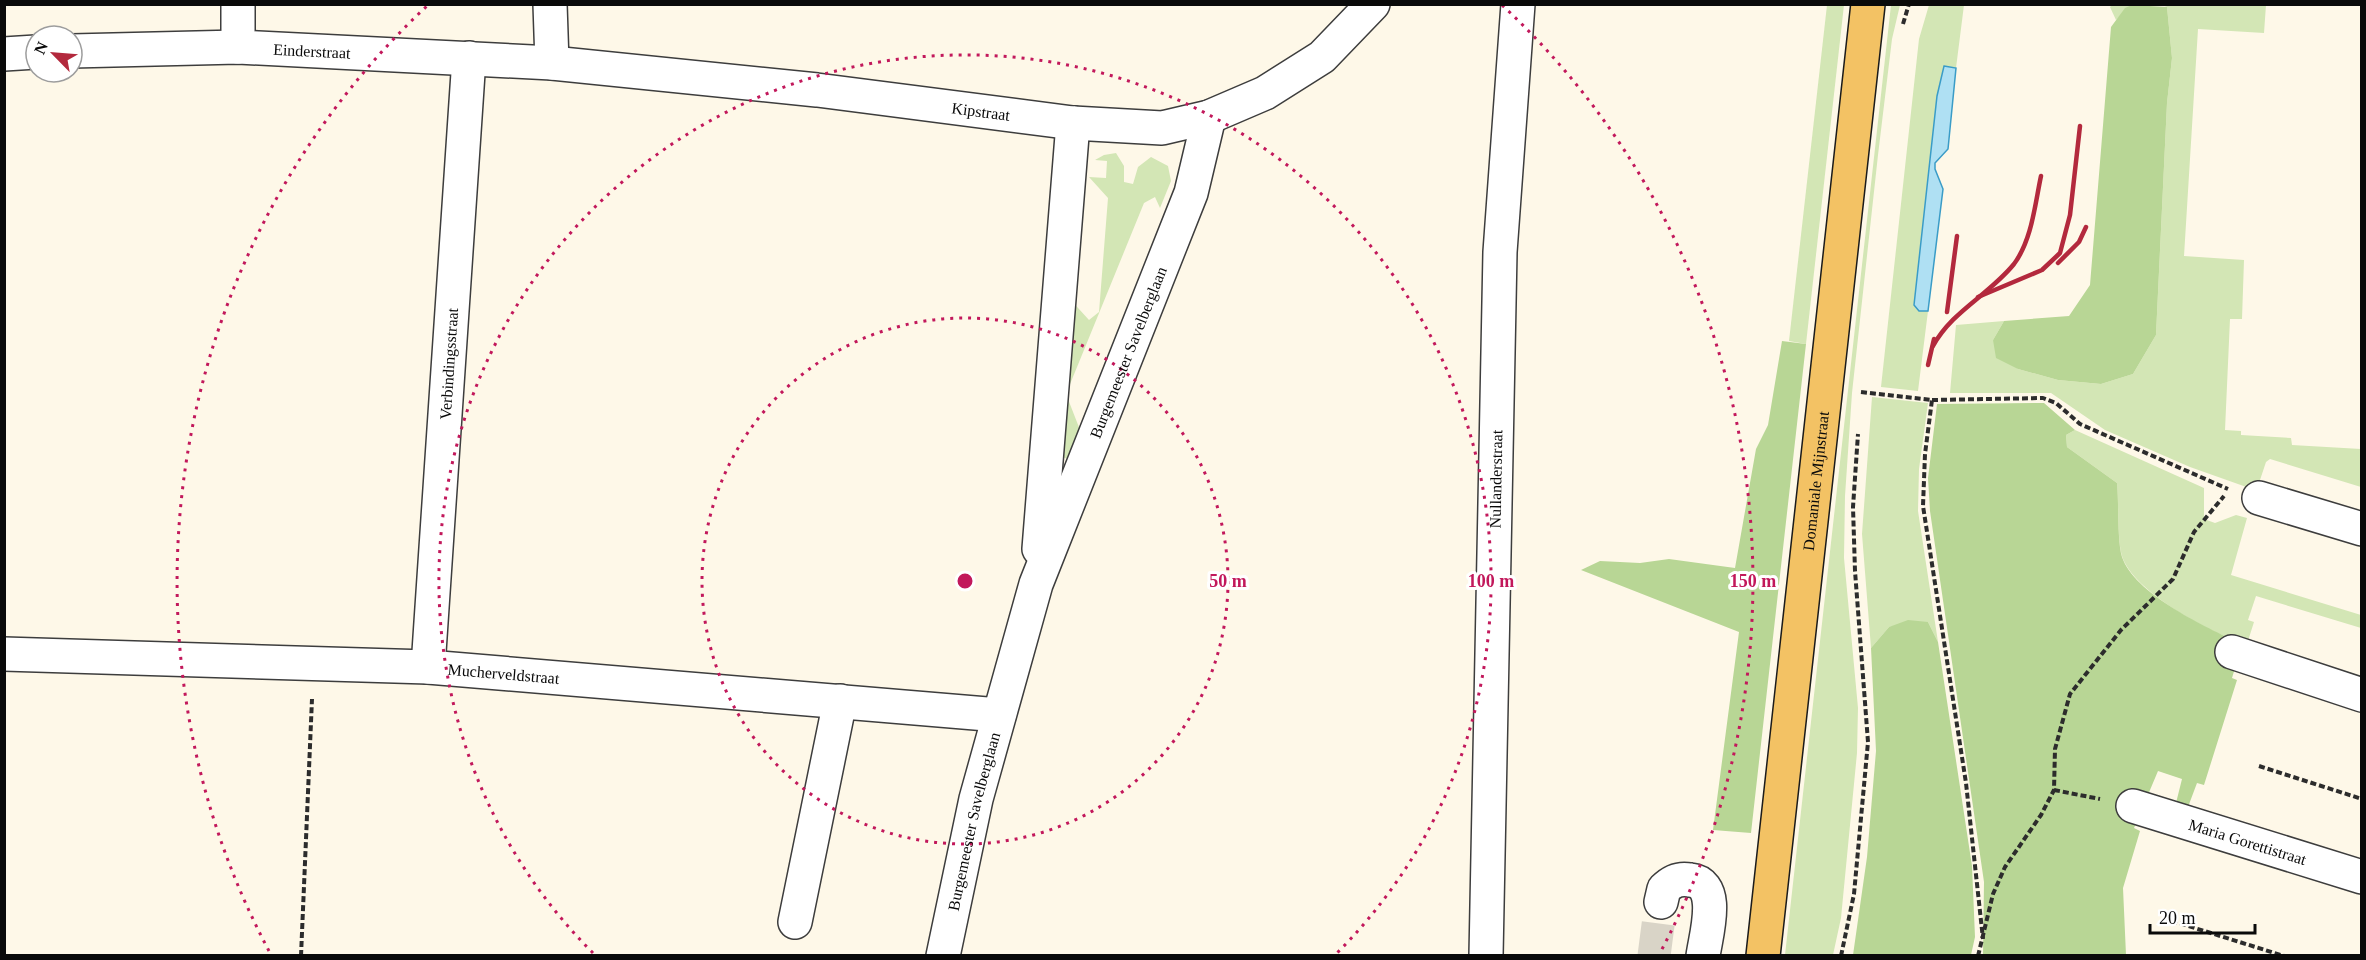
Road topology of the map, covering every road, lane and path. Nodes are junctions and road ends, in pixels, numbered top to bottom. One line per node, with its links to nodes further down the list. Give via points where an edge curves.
1 (238, 4): 6 (street)
2 (550, 4): 11 (street)
3 (1373, 4): 12 (street, Kipstraat, via 1322,57 1265,93)
4 (1518, 4): 40 (street, Nullanderstraat, via 1500,252)
5 (1868, 4): 42 (main road, Domaniale Mijnstraat)
6 (238, 47): 7 (street, Einderstraat); 10 (street, Einderstraat)
7 (84, 51)
8 (24, 52): 9 (street)
9 (4, 54)
10 (469, 58): 11 (street, Einderstraat); 24 (street, Verbindingsstraat)
11 (552, 63): 13 (street, Kipstraat, via 817,90)
12 (1209, 117): 13 (street, Kipstraat, via 1162,128); 20 (street, Burgemeester Savelberglaan, via 1191,193)
13 (1073, 123): 20 (street, Burgemeester Savelberglaan)
14 (1932, 400): 15 (path, via 1861,392); 17 (path, via 2043,398 2080,424); 37 (path, via 1923,506 1966,783)
15 (1860, 404)
16 (1859, 426): 43 (path, via 1853,507 1868,742 1854,894)
17 (2244, 494): 19 (street)
18 (2202, 526): 29 (path, via 2194,532 2173,579 2121,630 2070,693 2055,749)
19 (2361, 529)
20 (1036, 584): 27 (street, Burgemeester Savelberglaan)
21 (2232, 652): 25 (street)
22 (4, 654): 23 (street, Mucherveldstraat)
23 (314, 664): 24 (street, Mucherveldstraat); 38 (path)
24 (428, 667): 26 (street, Mucherveldstraat)
25 (2361, 694)
26 (840, 701): 27 (street, Mucherveldstraat); 36 (street)
27 (999, 715): 39 (street, Burgemeester Savelberglaan, via 976,799)
28 (2259, 766): 31 (path)
29 (2054, 790): 30 (path); 37 (path, via 1993,894)
30 (2079, 795)
31 (2361, 799)
32 (2133, 806): 33 (street, Maria Gorettistraat)
33 (2361, 877)
34 (1661, 902): 41 (street, via 1664,888 1681,879 1698,881 1706,887 1710,899)
35 (2163, 918): 45 (path)
36 (795, 922)
37 (1983, 939): 44 (path)
38 (301, 956)
39 (943, 956)
40 (1486, 956)
41 (1704, 956)
42 (1762, 956)
43 (1841, 956)
44 (1978, 956)
45 (2284, 956)

